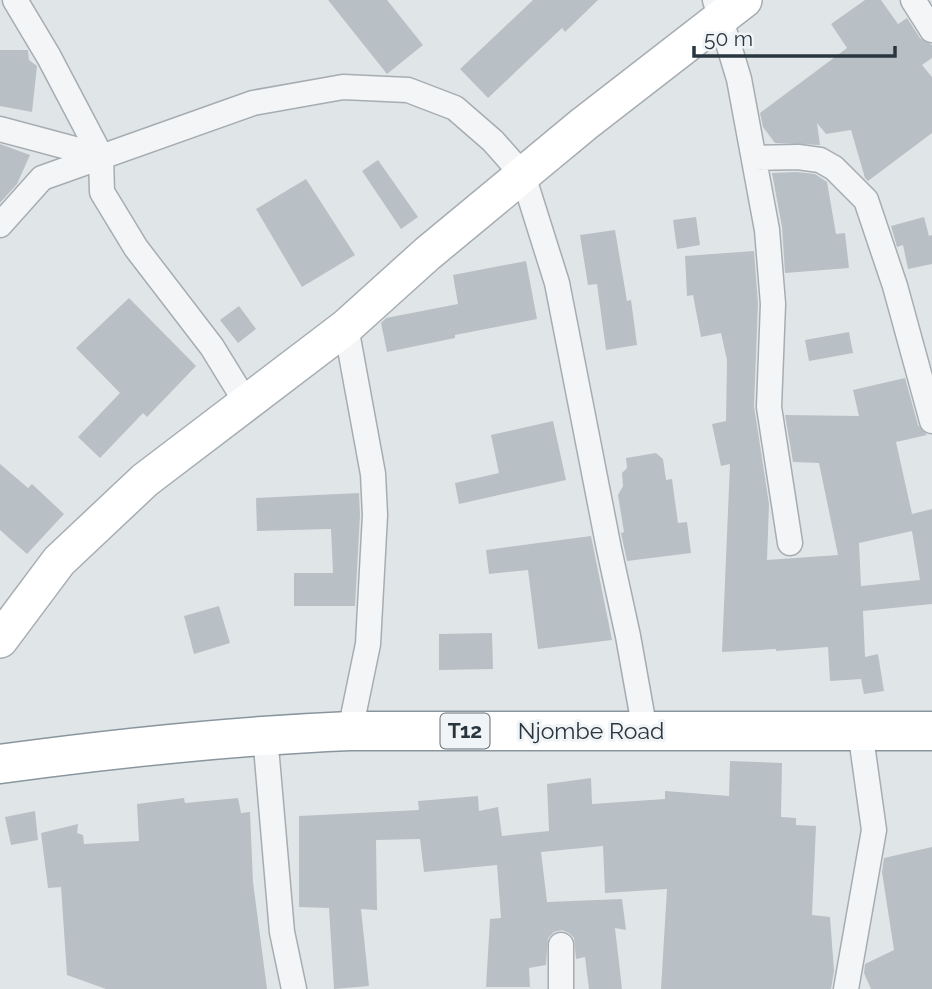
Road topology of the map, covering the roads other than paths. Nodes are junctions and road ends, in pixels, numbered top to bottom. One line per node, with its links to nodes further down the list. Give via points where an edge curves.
1 (15, 0): 6 (street)
2 (913, 0): 4 (street)
3 (726, 6): 7 (street); 8 (main road)
4 (932, 30)
5 (0, 129): 6 (street)
6 (101, 156): 8 (street, via 253,103 342,87 408,90 455,108 494,141); 9 (street, via 42,178); 11 (street, via 102,192 136,248 212,347)
7 (754, 158): 12 (street, via 820,160 866,200); 13 (street, via 767,230 772,304 769,407)
8 (523, 175): 10 (main road); 16 (street, via 557,283)
9 (0, 225)
10 (346, 327): 11 (main road); 18 (street, via 373,474 375,515 368,643)
11 (247, 404): 14 (main road, via 110,512 59,561)
12 (932, 421)
13 (790, 543)
14 (0, 640)
15 (860, 730): 16 (highway, Njombe Road / T12); 17 (highway, Njombe Road / T12); 24 (street, via 874,830)
16 (645, 731): 18 (highway, Njombe Road / T12)
17 (932, 731)
18 (351, 732): 19 (highway, Njombe Road / T12)
19 (265, 735): 20 (highway, Njombe Road / T12); 22 (street, via 282,932)
20 (0, 764)
21 (561, 945): 23 (street)
22 (294, 989)
23 (561, 989)
24 (846, 989)

